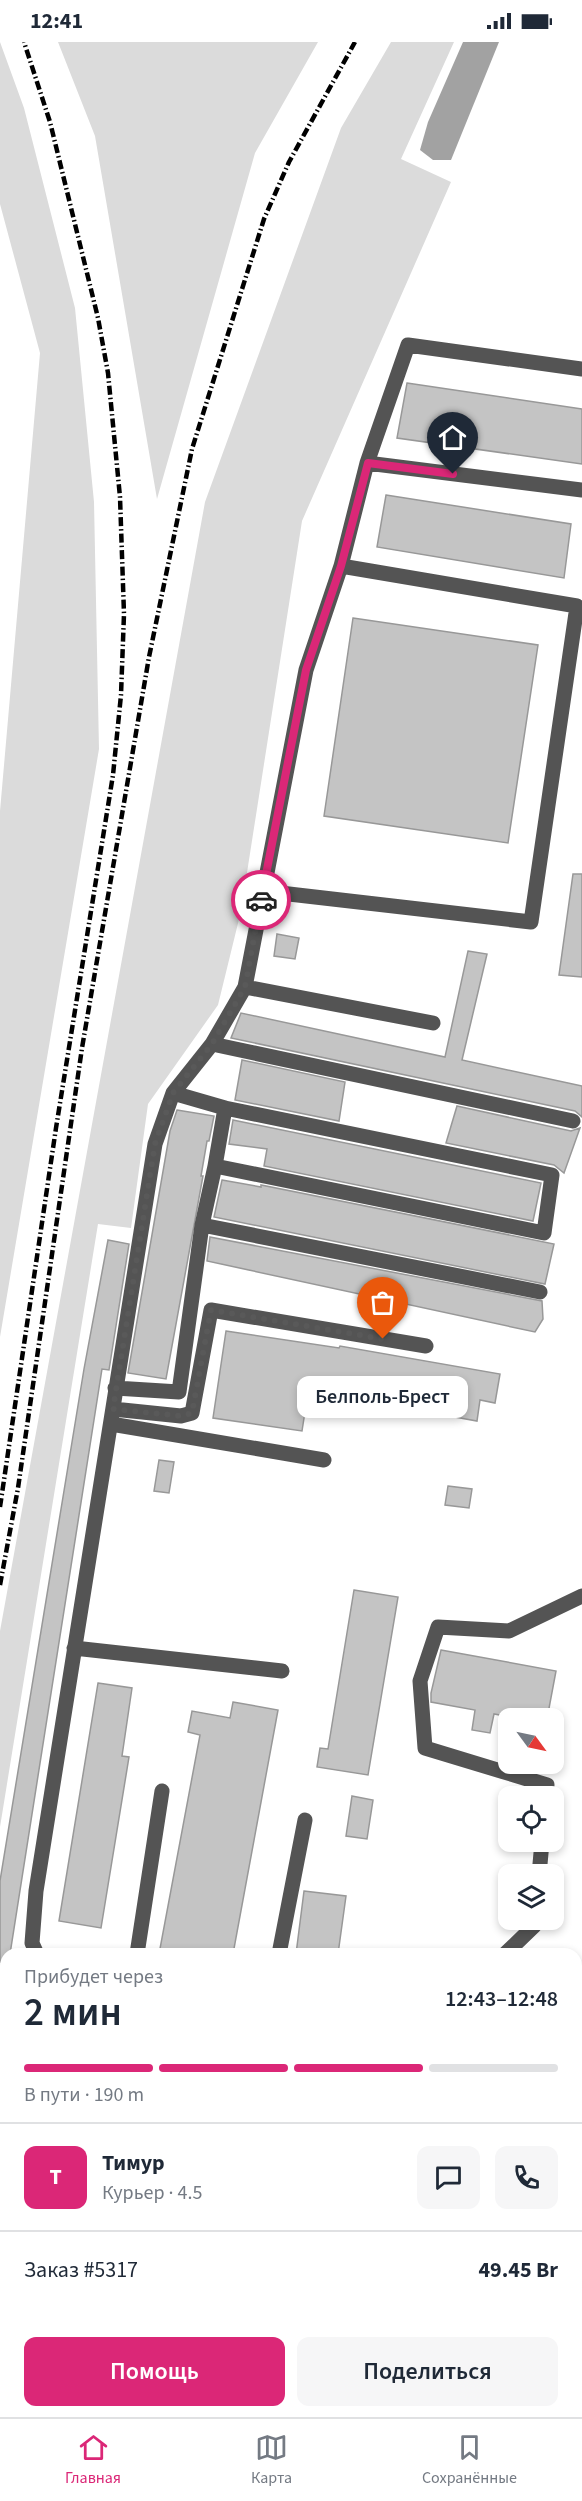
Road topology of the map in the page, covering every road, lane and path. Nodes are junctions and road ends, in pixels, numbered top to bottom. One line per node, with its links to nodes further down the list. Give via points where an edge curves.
1 (582, 369): 2 (lane, via 408,345)
2 (368, 463): 3 (lane); 4 (lane)
3 (582, 490)
4 (341, 566): 5 (lane); 6 (lane, via 306,670)
5 (580, 604): 6 (lane, via 531,922)
6 (263, 891): 7 (lane)
7 (245, 987): 8 (lane); 9 (lane)
8 (433, 1023)
9 (212, 1044): 10 (lane); 12 (lane)
10 (173, 1093): 11 (lane); 17 (lane, via 155,1144)
11 (225, 1108): 13 (lane); 13 (lane, via 552,1175 544,1233)
12 (573, 1121)
13 (215, 1166): 14 (lane)
14 (202, 1225): 15 (lane); 17 (lane, via 179,1392)
15 (540, 1292)
16 (426, 1346): 18 (lane, via 211,1310 192,1413)
17 (116, 1388): 18 (lane)
18 (112, 1417): 19 (lane); 21 (lane)
19 (324, 1460)
20 (582, 1596): 23 (lane, via 509,1631 438,1626 420,1681 425,1748)
21 (74, 1648): 22 (lane); 27 (lane, via 36,1891)
22 (282, 1671)
23 (547, 1786)
24 (162, 1791): 28 (lane)
25 (304, 1820): 29 (lane)
26 (530, 1930): 30 (lane)
27 (34, 1948)
28 (138, 1948)
29 (280, 1948)
30 (511, 1948)

